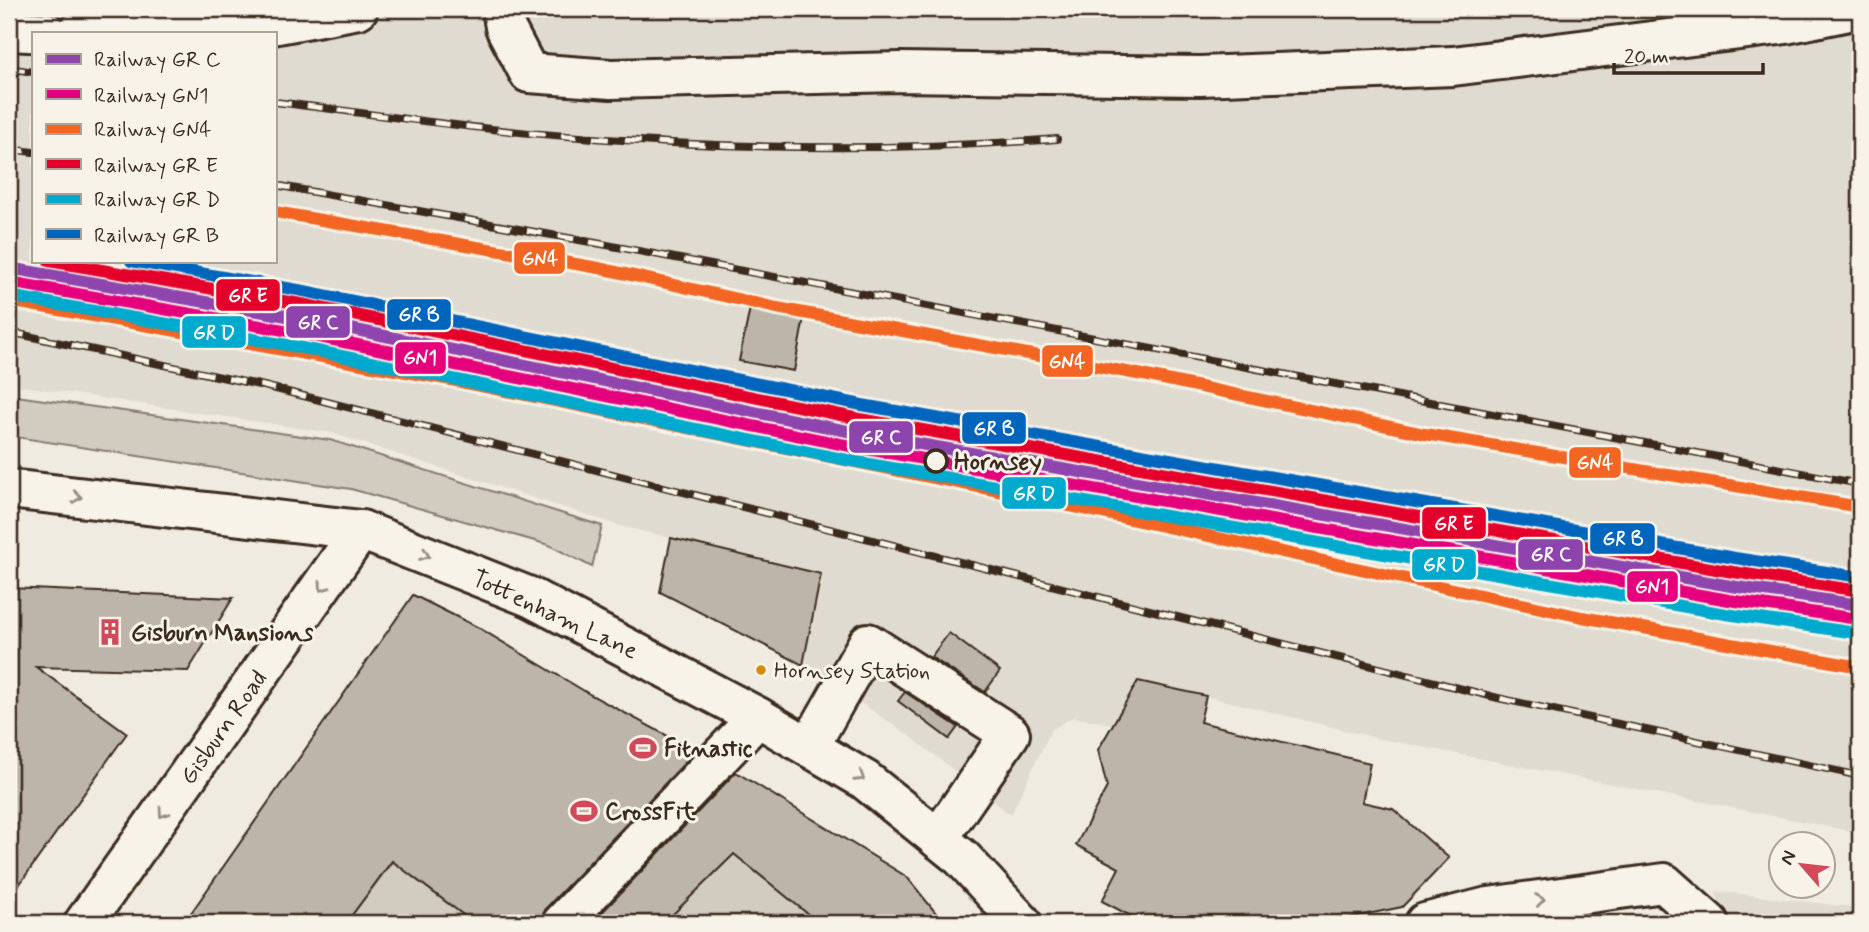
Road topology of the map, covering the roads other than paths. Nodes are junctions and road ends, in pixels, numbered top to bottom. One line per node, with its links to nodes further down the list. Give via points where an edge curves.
1 (358, 9): 6 (main road, via 272,25)
2 (502, 9): 3 (main road, via 505,27 530,73 611,79 900,72 1200,76 1453,66 1787,24)
3 (1859, 9)
4 (9, 31): 5 (main road)
5 (32, 32)
6 (100, 32)
7 (9, 489): 8 (main road, Tottenham Lane, one-way to 8)
8 (361, 530): 9 (main road, Tottenham Lane, one-way to 9, via 530,597); 12 (main road, Gisburn Road, one-way to 12)
9 (758, 717): 10 (main road, Tottenham Lane); 13 (main road)
10 (809, 747): 11 (main road, Tottenham Lane, one-way to 11, via 865,780); 11 (main road, via 868,643 1010,734)
11 (938, 839): 14 (main road, Tottenham Lane, via 962,858)
12 (84, 923)
13 (562, 923)
14 (1022, 923)
15 (1425, 923): 16 (main road, one-way to 16, via 1488,907 1664,883)
16 (1709, 923)

